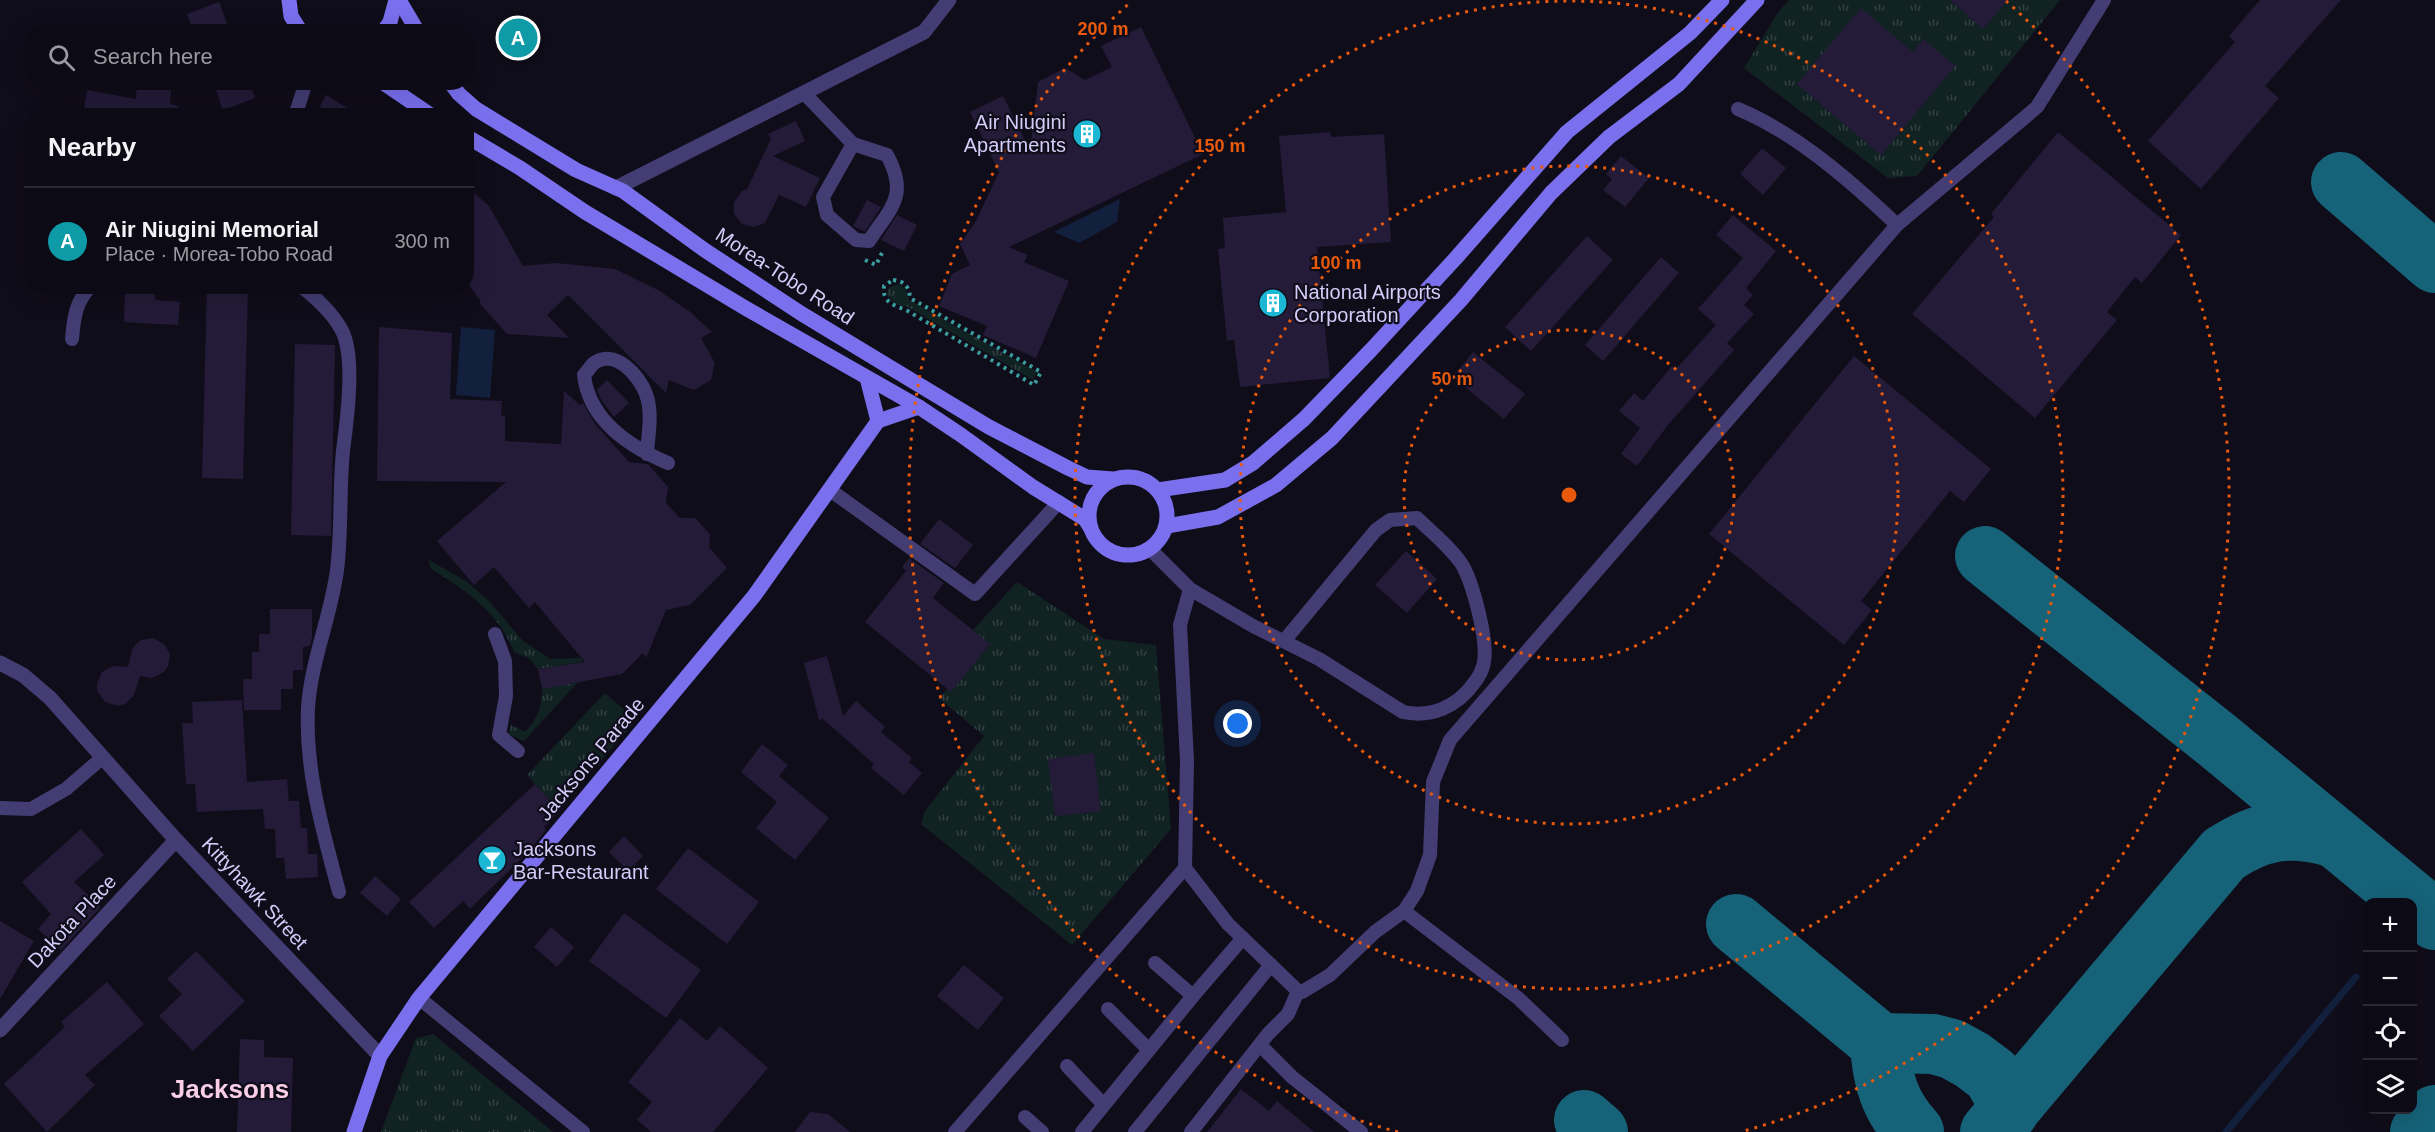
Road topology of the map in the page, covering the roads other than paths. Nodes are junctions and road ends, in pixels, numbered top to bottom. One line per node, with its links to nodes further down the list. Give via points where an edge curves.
1 (277, 0): 8 (main road)
2 (289, 0): 8 (main road)
3 (398, 0): 10 (main road); 11 (main road)
4 (949, 0): 15 (street, via 924,32)
5 (1722, 0): 33 (main road, via 1690,33 1567,132 1455,259 1304,419 1253,463 1225,480)
6 (1757, 0): 35 (main road, via 1679,84 1609,137 1551,193 1461,300 1332,438 1276,485 1218,517)
7 (2104, 0): 22 (lane, via 2037,107)
8 (291, 16): 9 (main road)
9 (296, 24)
10 (389, 24)
11 (413, 24)
12 (303, 90): 16 (lane)
13 (394, 90): 17 (main road)
14 (456, 90): 21 (main road, Morea-Tobo Road, via 476,109 576,170)
15 (804, 93): 20 (lane); 21 (street)
16 (297, 108)
17 (420, 108)
18 (1738, 110): 22 (lane, via 1766,120 1808,150)
19 (474, 141): 26 (main road, via 585,212)
20 (853, 144): 20 (lane, via 823,197 827,215 856,240 869,241 896,200 897,174 887,155)
21 (616, 188): 31 (main road, Morea-Tobo Road, via 802,314 990,427 1087,477)
22 (1897, 225): 48 (lane, via 1450,740 1432,782 1430,855 1417,891)
23 (84, 294): 25 (lane, via 75,309)
24 (311, 294): 47 (lane, via 322,303 345,337 349,371 339,485 337,571 308,706 307,750)
25 (72, 339)
26 (867, 378): 27 (main road); 28 (main road)
27 (919, 407): 28 (main road); 34 (main road)
28 (878, 422): 32 (main road, Jacksons Parade)
29 (647, 454): 29 (lane, via 611,430 586,392 584,375 594,364 607,359 618,361 634,373 646,394 650,419); 30 (lane)
30 (668, 464)
31 (1113, 479): 33 (main road, via 1129,476 1145,480); 36 (main road, via 1093,499)
32 (830, 490): 34 (lane, via 975,594); 54 (main road, Jacksons Parade, via 737,618)
33 (1158, 490): 35 (main road, via 1167,506)
34 (1059, 502): 36 (main road, via 1085,519)
35 (1167, 526): 37 (main road)
36 (1090, 527): 37 (main road, via 1108,550 1137,555)
37 (1150, 549): 38 (lane)
38 (1190, 589): 40 (lane); 46 (lane, via 1180,625 1187,761)
39 (495, 634): 42 (lane, via 505,661 506,696 499,735)
40 (1284, 641): 40 (lane, via 1376,530 1390,520 1417,518 1464,568 1482,621 1484,663 1465,696 1434,712 1416,715 1403,712 1319,658)
41 (0, 663): 43 (street, Kittyhawk Street, via 23,675 50,698)
42 (518, 751)
43 (102, 758): 44 (lane, via 66,789 31,809); 45 (street, Kittyhawk Street)
44 (0, 808)
45 (176, 840): 56 (street, Dakota Place); 60 (street, Kittyhawk Street)
46 (1185, 868): 49 (lane); 66 (lane)
47 (339, 892)
48 (1404, 911): 52 (lane, via 1375,932 1330,975 1310,989); 57 (lane, via 1518,998)
49 (1243, 938): 51 (lane); 53 (lane)
50 (1155, 963): 53 (lane)
51 (1271, 964): 52 (lane); 69 (lane)
52 (1298, 991): 58 (lane, via 1288,1014)
53 (1193, 996): 59 (lane)
54 (419, 998): 60 (main road, Jacksons Parade); 65 (lane)
55 (1108, 1009): 59 (lane)
56 (0, 1030)
57 (1562, 1040)
58 (1260, 1045): 70 (lane); 71 (lane, via 1292,1077)
59 (1149, 1050): 62 (lane)
60 (380, 1056): 64 (main road, Jacksons Parade)
61 (1067, 1066): 62 (lane)
62 (1103, 1104): 68 (lane)
63 (1025, 1117): 67 (lane)
64 (354, 1132)
65 (583, 1132)
66 (955, 1132)
67 (1042, 1132)
68 (1082, 1132)
69 (1136, 1132)
70 (1191, 1132)
71 (1361, 1132)

